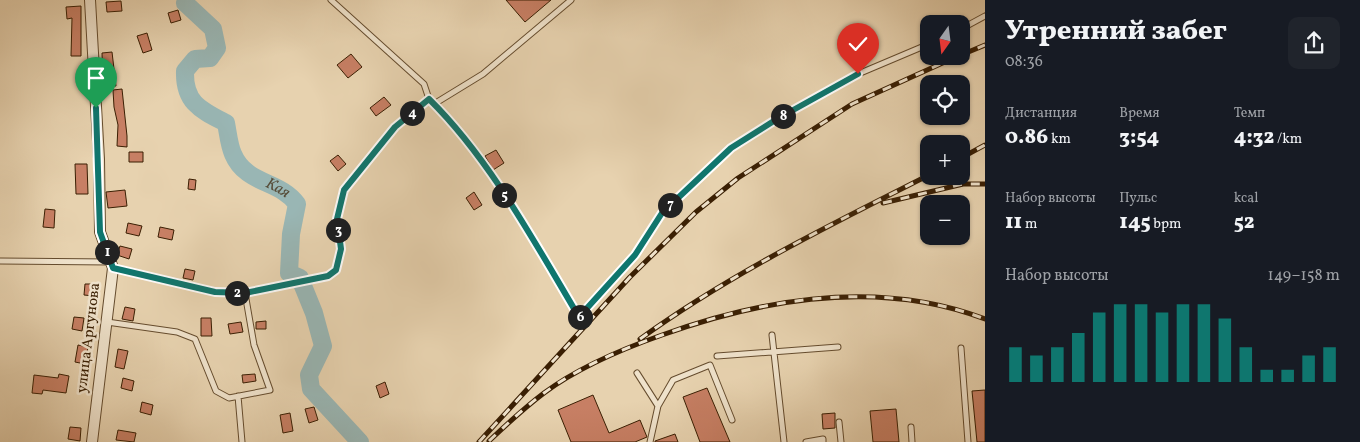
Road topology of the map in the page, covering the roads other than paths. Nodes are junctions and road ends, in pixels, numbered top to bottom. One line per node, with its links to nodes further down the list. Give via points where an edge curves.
1 (90, 0): 10 (street, улица Аргунова, via 100,232)
2 (332, 0): 7 (lane, via 424,84)
3 (571, 0): 8 (lane, via 483,74)
4 (985, 16): 5 (lane)
5 (970, 24)
6 (920, 48): 8 (lane, via 858,74 731,148 662,213 635,255 579,317 496,183 461,133)
7 (429, 99): 8 (lane); 11 (lane, via 395,127 344,190 337,219 341,249 336,270 328,276)
8 (434, 104)
9 (0, 261): 10 (lane)
10 (112, 265): 11 (lane, via 215,292); 12 (street, улица Аргунова)
11 (245, 293): 19 (lane, via 254,345 270,390)
12 (106, 322): 19 (lane, via 176,332 195,339 216,391 229,398); 24 (street, улица Аргунова)
13 (772, 335): 16 (lane)
14 (838, 347): 16 (lane)
15 (961, 348): 32 (lane)
16 (774, 352): 17 (lane); 27 (lane)
17 (717, 356)
18 (637, 374): 20 (lane)
19 (238, 396): 25 (lane)
20 (658, 406): 21 (lane, via 673,380 710,365); 26 (lane)
21 (732, 420)
22 (838, 422): 30 (lane)
23 (911, 427): 31 (lane)
24 (92, 442)
25 (242, 442)
26 (650, 442)
27 (784, 442)
28 (806, 442): 29 (lane, via 823,439)
29 (823, 442)
30 (841, 442)
31 (912, 442)
32 (968, 442)

